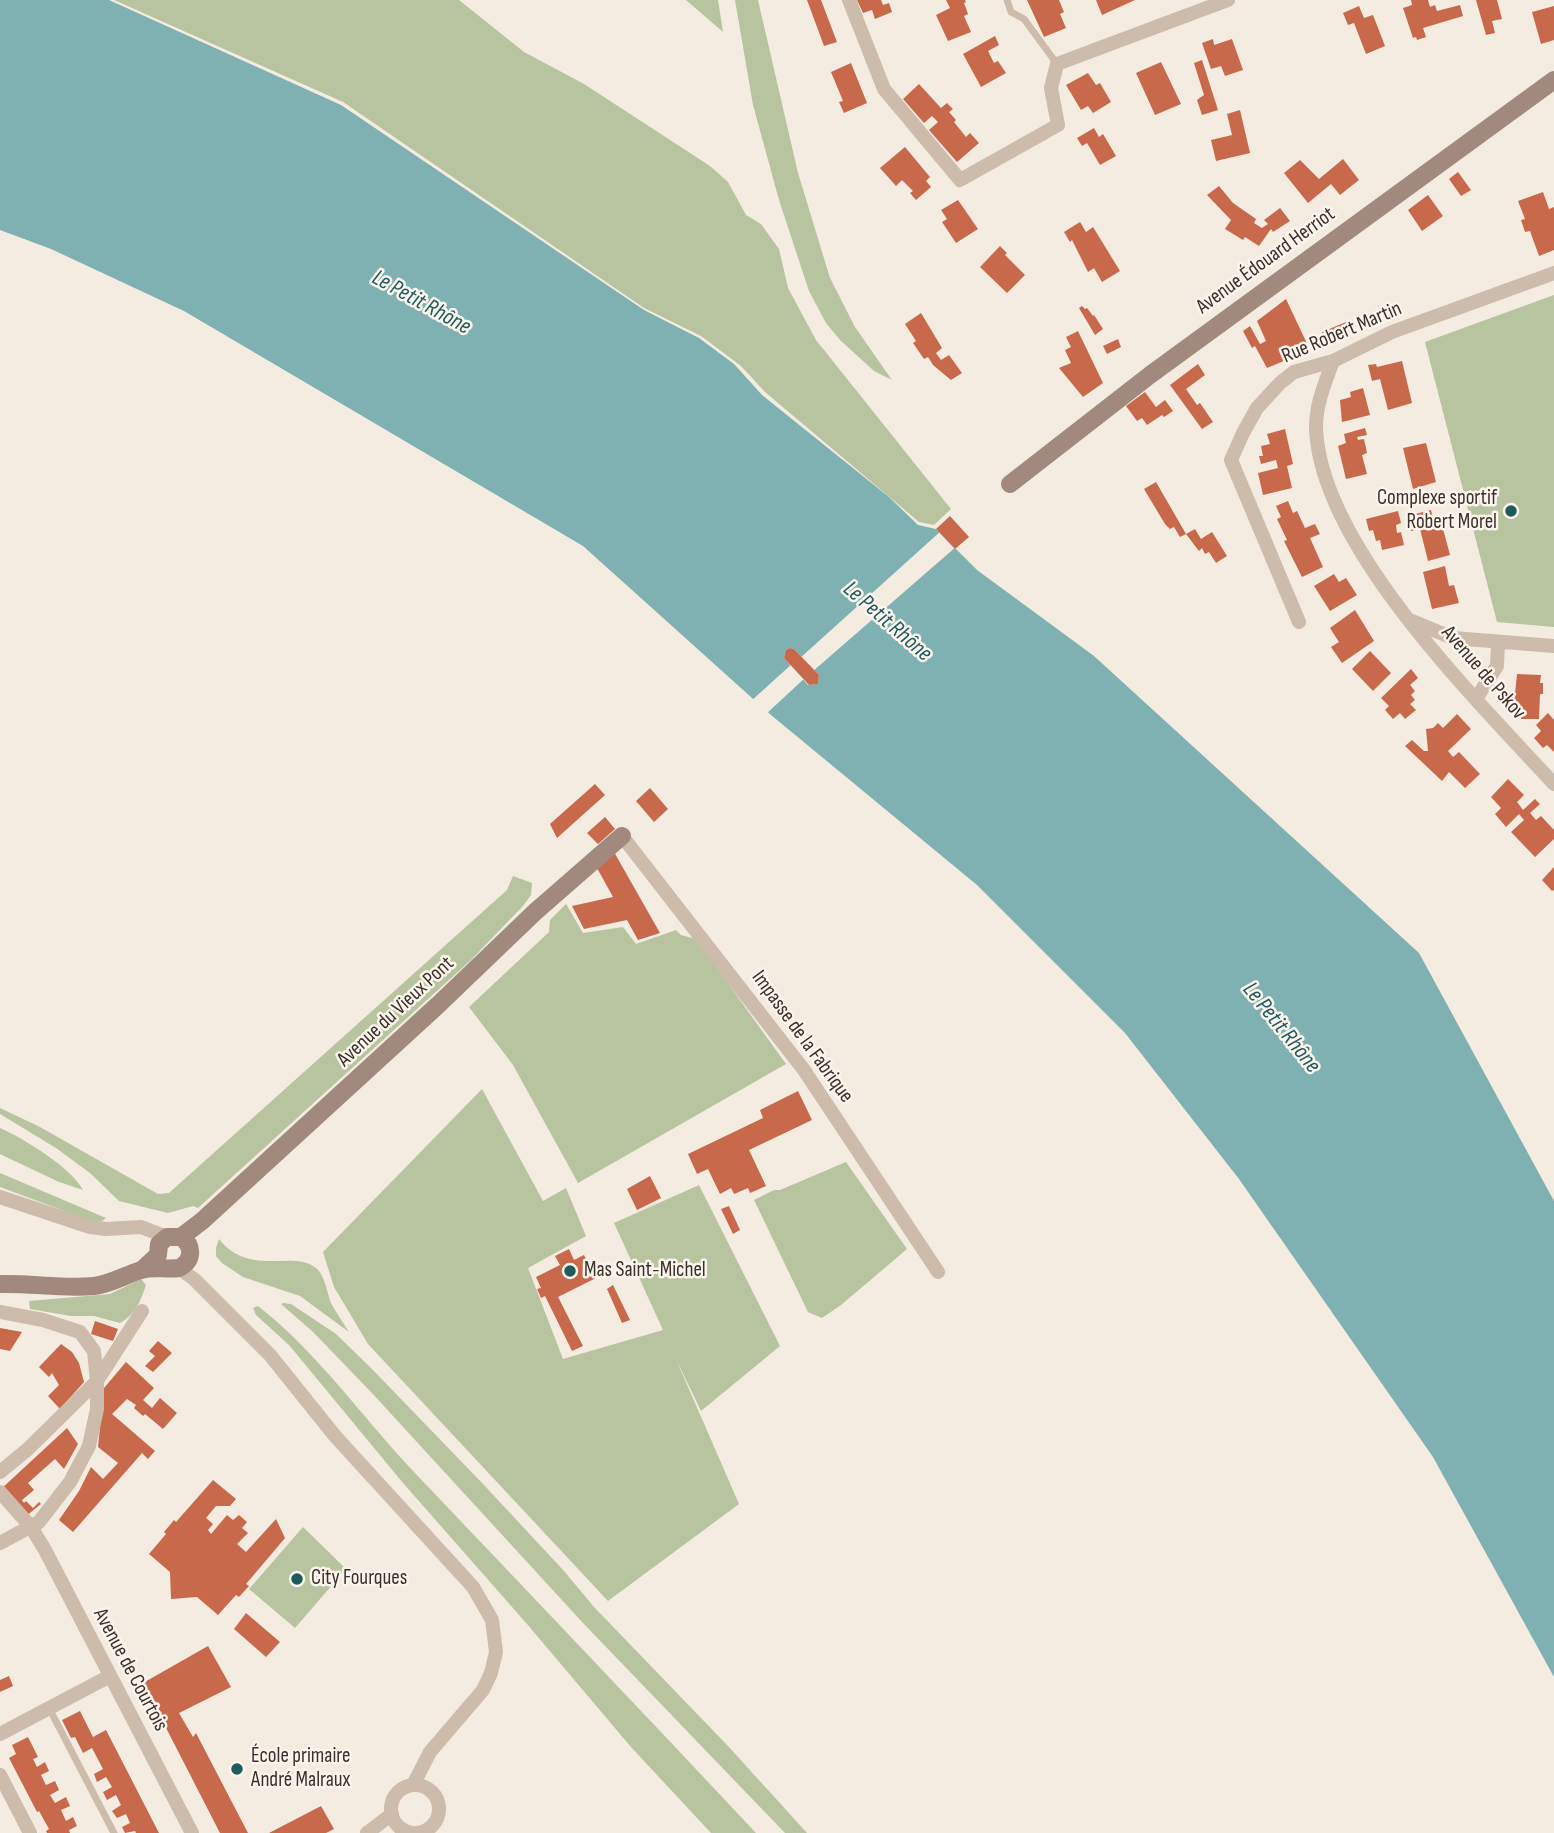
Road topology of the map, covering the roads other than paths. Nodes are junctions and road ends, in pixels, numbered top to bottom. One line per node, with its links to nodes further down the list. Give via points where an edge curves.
1 (849, 0): 4 (street, via 884,89 960,180 1058,125 1051,88)
2 (1007, 0): 4 (lane, via 1011,12 1024,19)
3 (1228, 0): 4 (street)
4 (1057, 64)
5 (1554, 80): 8 (street, Avenue Édouard Herriot, via 1150,375)
6 (1554, 273): 7 (street, Rue Robert Martin, via 1392,332)
7 (1333, 361): 9 (street, Avenue de Pskov, via 1319,399 1316,427 1324,474 1335,506 1369,565); 10 (street, Rue Robert Martin, via 1294,372 1268,394 1231,460)
8 (1010, 484)
9 (1409, 619): 11 (street, Avenue de Pskov, via 1453,638); 13 (street, Avenue de Pskov)
10 (1299, 622)
11 (1498, 643): 12 (street, Avenue de Pskov); 13 (street, via 1497,666)
12 (1554, 646)
13 (1476, 699): 14 (street, Avenue de Pskov)
14 (1554, 784)
15 (622, 836): 17 (street, Avenue du Vieux Pont); 18 (street, Impasse de la Fabrique, via 804,1070)
16 (0, 1197): 17 (street, via 90,1227 141,1227)
17 (171, 1249): 19 (street, Avenue du Vieux Pont, via 143,1269 109,1283 61,1287); 30 (street, via 473,1587 492,1620 496,1652 491,1673 483,1690)
18 (938, 1272)
19 (0, 1284)
20 (142, 1311): 22 (street)
21 (0, 1312): 22 (street, via 80,1332 94,1351)
22 (97, 1381): 23 (street); 25 (street, via 89,1446 70,1482)
23 (0, 1472)
24 (0, 1492): 25 (street, Avenue de Courtois)
25 (31, 1527): 26 (street); 27 (street, Avenue de Courtois)
26 (0, 1543)
27 (110, 1676): 28 (street); 38 (street, Avenue de Courtois)
28 (49, 1708): 29 (street); 37 (lane)
29 (0, 1734)
30 (430, 1752): 32 (street); 33 (street)
31 (0, 1775): 36 (street)
32 (413, 1785): 33 (street); 34 (street, via 393,1798)
33 (429, 1790): 35 (street, via 439,1811)
34 (404, 1827): 35 (street); 39 (street); 40 (street)
35 (433, 1829)
36 (30, 1833)
37 (114, 1833)
38 (192, 1833)
39 (367, 1833)
40 (376, 1833)

